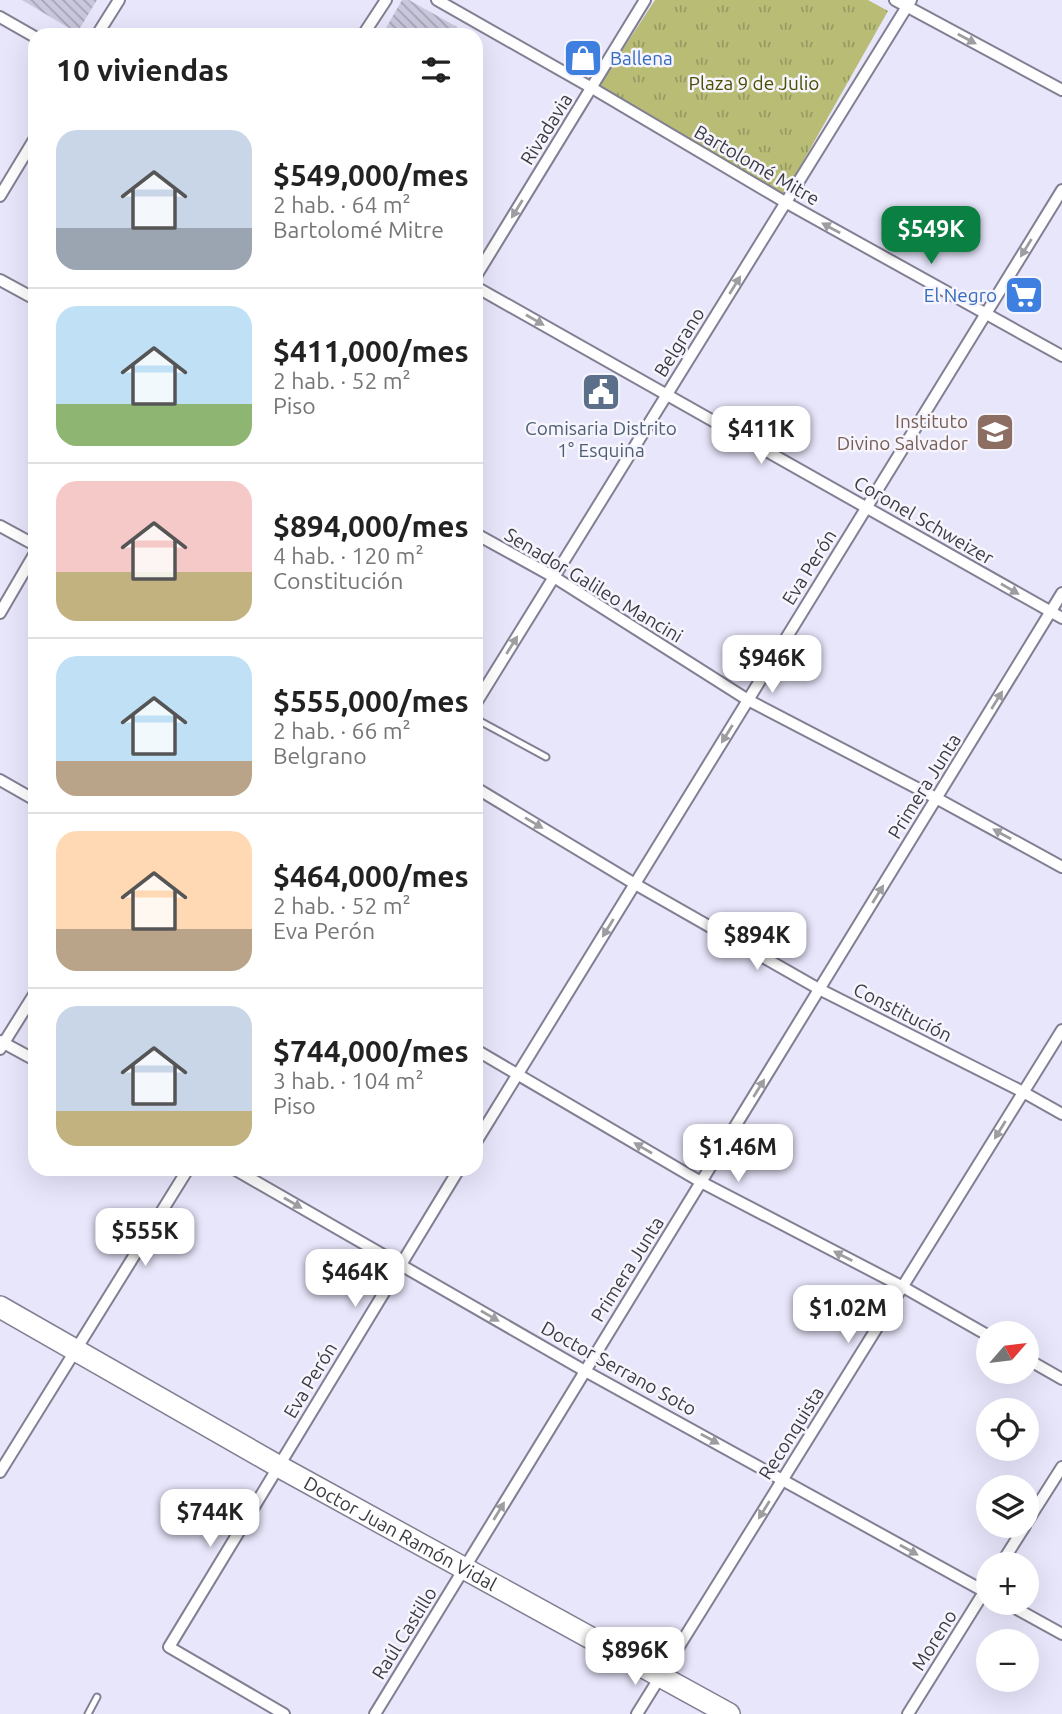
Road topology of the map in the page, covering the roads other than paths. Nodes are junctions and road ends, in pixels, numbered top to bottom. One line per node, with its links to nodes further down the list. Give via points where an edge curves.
1 (119, 0): 8 (street)
2 (386, 0): 9 (street)
3 (437, 0): 11 (street, Bartolomé Mitre)
4 (645, 0): 11 (street, Rivadavia)
5 (895, 0): 6 (street)
6 (909, 3): 12 (street, one-way to 12); 16 (street, Belgrano)
7 (0, 17): 10 (street)
8 (101, 28)
9 (368, 28)
10 (28, 33)
11 (592, 88): 16 (street, Bartolomé Mitre); 17 (street, Rivadavia, one-way to 17)
12 (1062, 90)
13 (28, 150): 15 (street)
14 (1062, 190): 21 (street, Eva Perón, one-way to 21)
15 (0, 197)
16 (785, 202): 21 (street, Bartolomé Mitre, one-way to 16); 23 (street, Belgrano, one-way to 16)
17 (483, 265)
18 (0, 280): 20 (street)
19 (483, 290): 23 (street, Coronel Schweizer, one-way to 23)
20 (28, 295)
21 (985, 314): 22 (street, Bartolomé Mitre); 24 (street, Eva Perón)
22 (1062, 356)
23 (667, 395): 24 (street, Coronel Schweizer); 29 (street, Belgrano)
24 (866, 508): 31 (street, Coronel Schweizer, one-way to 31); 35 (street, Eva Perón)
25 (0, 526): 27 (street)
26 (483, 538): 29 (street, Senador Galileo Mancini)
27 (28, 541)
28 (28, 566): 32 (street)
29 (554, 577): 34 (street, Belgrano, one-way to 29); 35 (street, Senador Galileo Mancini)
30 (1062, 593): 31 (street, Primera Junta)
31 (1051, 612): 33 (street, Coronel Schweizer); 41 (street, Primera Junta, one-way to 31)
32 (0, 613)
33 (1062, 618)
34 (483, 692)
35 (748, 700): 41 (street, Senador Galileo Mancini); 43 (street, Eva Perón, one-way to 43)
36 (483, 723): 37 (lane)
37 (546, 757)
38 (0, 780): 40 (street)
39 (483, 792): 43 (street, Constitución, one-way to 43)
40 (28, 796)
41 (936, 798): 42 (street, Senador Galileo Mancini, one-way to 41); 44 (street, Primera Junta, one-way to 41)
42 (1062, 867)
43 (635, 884): 44 (street, Constitución); 50 (street, Eva Perón, one-way to 50)
44 (819, 989): 51 (street, Constitución); 57 (street, Primera Junta, one-way to 44)
45 (28, 1004): 47 (street)
46 (1062, 1030): 51 (street, Reconquista)
47 (1, 1044): 49 (street)
48 (483, 1055): 50 (street)
49 (28, 1057)
50 (517, 1075): 53 (street, Eva Perón); 57 (street, one-way to 50)
51 (1023, 1092): 52 (street, Constitución); 59 (street, Reconquista, one-way to 59)
52 (1062, 1114)
53 (483, 1131)
54 (184, 1176): 62 (street)
55 (246, 1176): 58 (street, Doctor Serrano Soto, one-way to 58)
56 (455, 1176): 58 (street, Eva Perón)
57 (701, 1182): 59 (street, one-way to 57); 64 (street, Primera Junta)
58 (401, 1265): 64 (street, Doctor Serrano Soto, one-way to 64); 66 (street, Eva Perón)
59 (903, 1286): 61 (street); 69 (street, Reconquista)
60 (0, 1307): 62 (highway, Doctor Juan Ramón Vidal)
61 (976, 1328)
62 (75, 1350): 66 (highway, Doctor Juan Ramón Vidal); 68 (street)
63 (1040, 1366): 65 (street)
64 (585, 1371): 69 (street, Doctor Serrano Soto, one-way to 69); 71 (street, Primera Junta, one-way to 64)
65 (1062, 1379)
66 (278, 1466): 71 (highway, Doctor Juan Ramón Vidal); 79 (street, Eva Perón, via 169,1647)
67 (1062, 1467): 70 (street)
68 (0, 1472)
69 (783, 1479): 72 (street, Doctor Serrano Soto, one-way to 72); 76 (street, Reconquista, one-way to 76)
70 (1039, 1503)
71 (464, 1569): 76 (highway, Doctor Juan Ramón Vidal); 80 (street, Raúl Castillo)
72 (976, 1584)
73 (976, 1607): 83 (street, Moreno)
74 (1028, 1615): 75 (street)
75 (1062, 1634)
76 (660, 1676): 81 (street, Reconquista); 82 (highway, Doctor Juan Ramón Vidal)
77 (97, 1697): 78 (lane)
78 (88, 1714)
79 (284, 1714)
80 (375, 1714)
81 (637, 1714)
82 (729, 1714)
83 (908, 1714)

